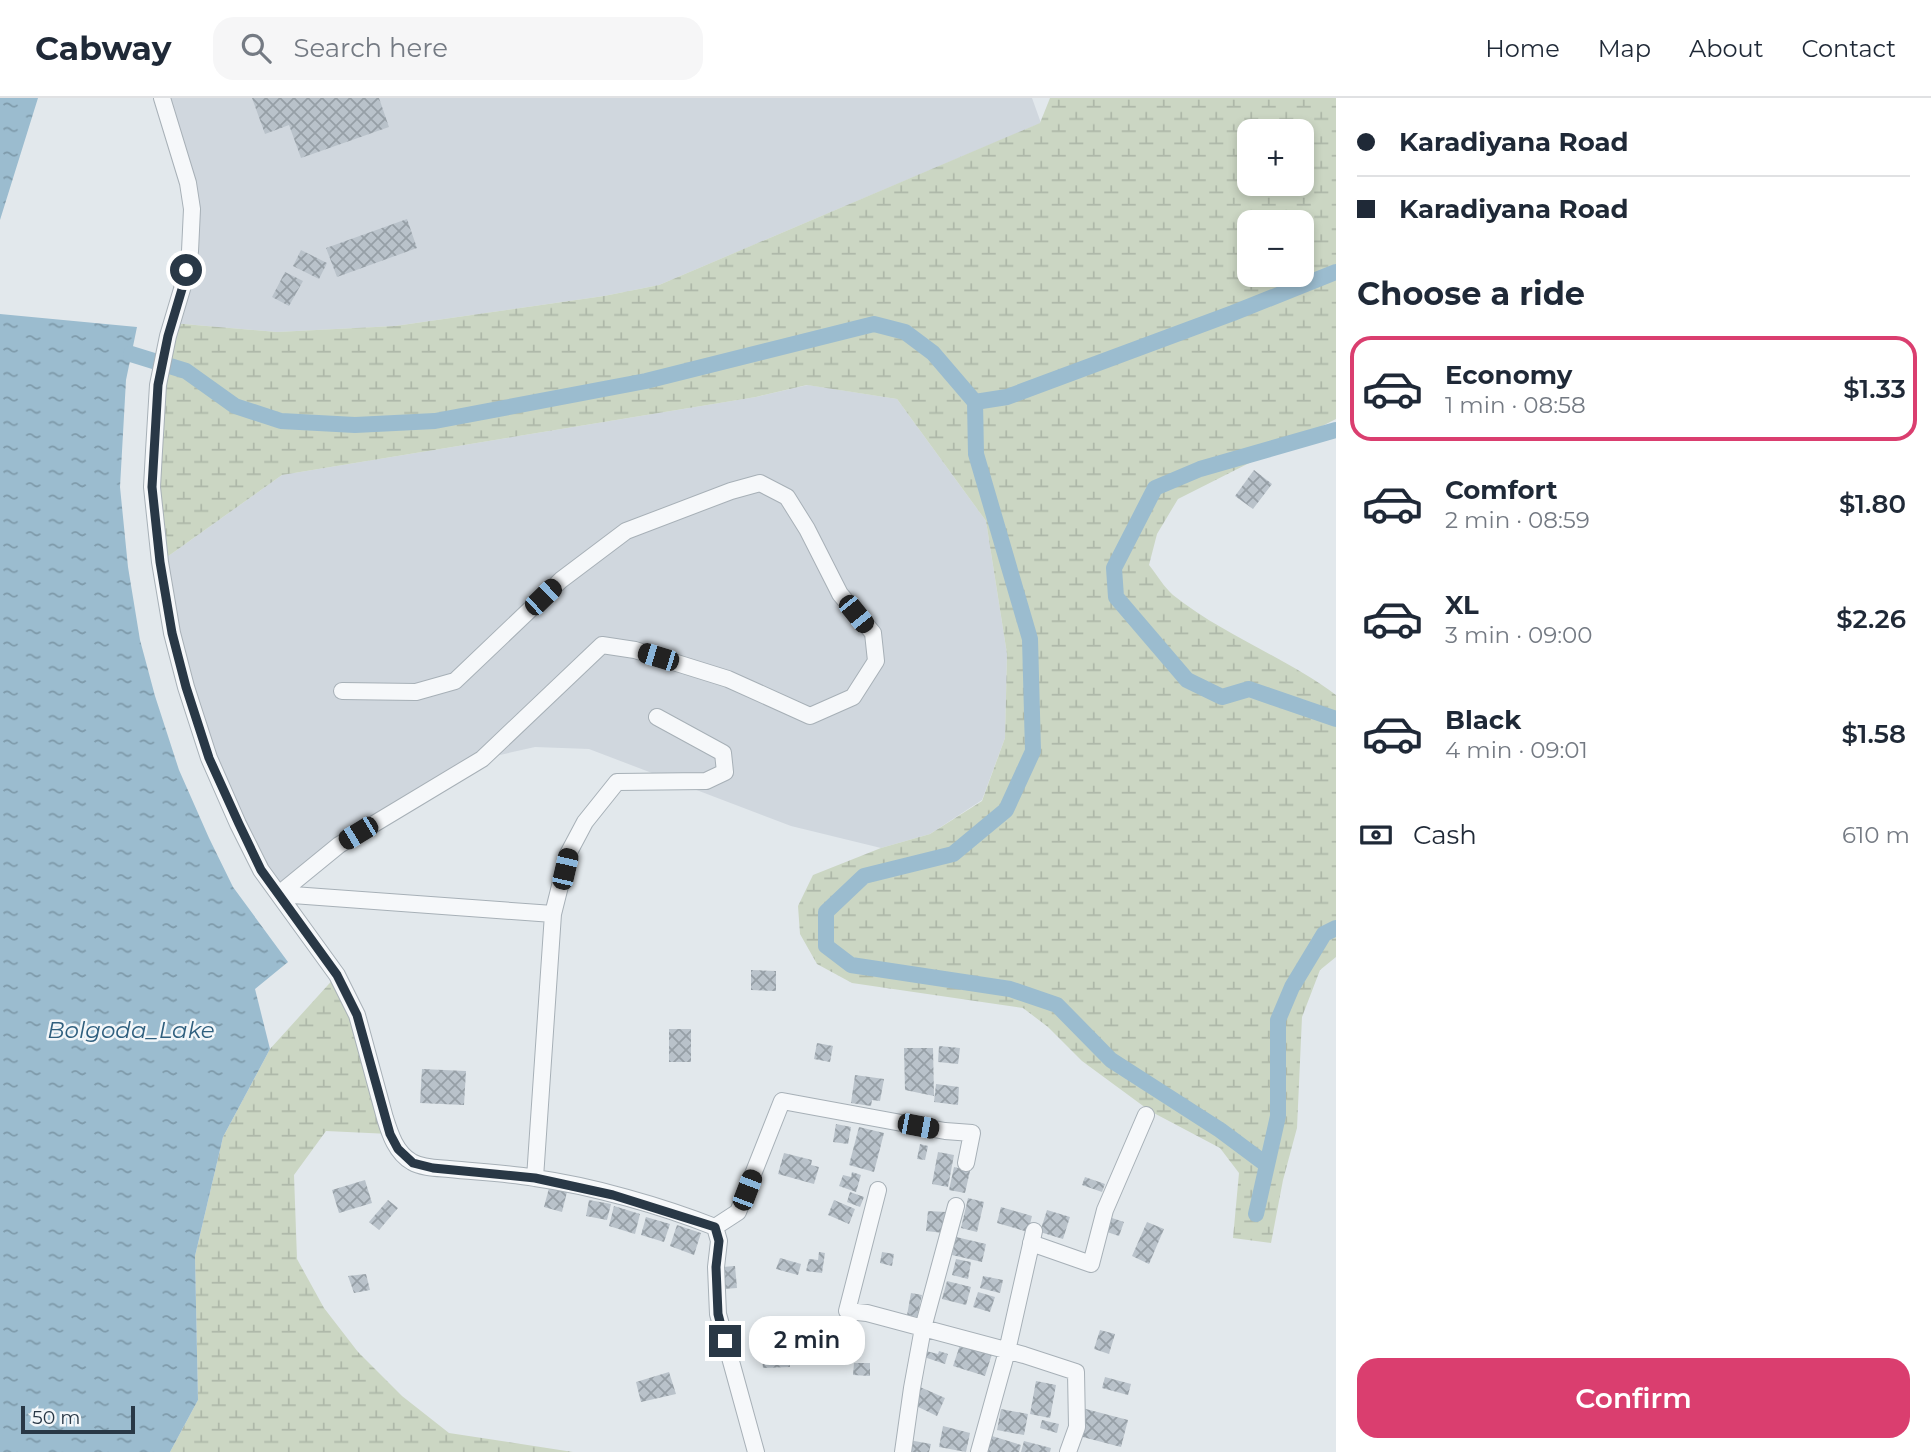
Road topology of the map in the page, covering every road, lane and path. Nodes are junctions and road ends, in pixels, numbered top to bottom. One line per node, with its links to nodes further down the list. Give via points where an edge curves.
1 (162, 98): 4 (street, via 188,183 192,224 182,289 158,385 152,487 160,562 172,633 209,758 261,870)
2 (342, 691): 4 (street, via 416,692 455,681 561,580 626,531 760,483 787,497 840,594 873,633 876,661 853,697 810,716 728,679 635,650 602,645 482,759 339,845)
3 (657, 717): 5 (street, via 723,753 725,772 706,781 617,782 585,822 568,854)
4 (279, 894): 5 (street); 8 (street, via 337,975 357,1015 398,1149 413,1163 433,1168)
5 (553, 914): 8 (street)
6 (1146, 1115): 13 (street, via 1105,1210 1091,1264 1033,1237)
7 (966, 1163): 11 (street, via 972,1133 782,1101 738,1212)
8 (535, 1178): 11 (street, via 613,1195)
9 (878, 1190): 12 (street, via 847,1311)
10 (956, 1206): 12 (street)
11 (715, 1227): 14 (street, via 719,1241 718,1314)
12 (923, 1328): 13 (street); 15 (street)
13 (1007, 1351): 16 (street); 17 (street, via 1076,1372 1077,1427)
14 (756, 1452)
15 (902, 1452)
16 (979, 1452)
17 (1068, 1452)

